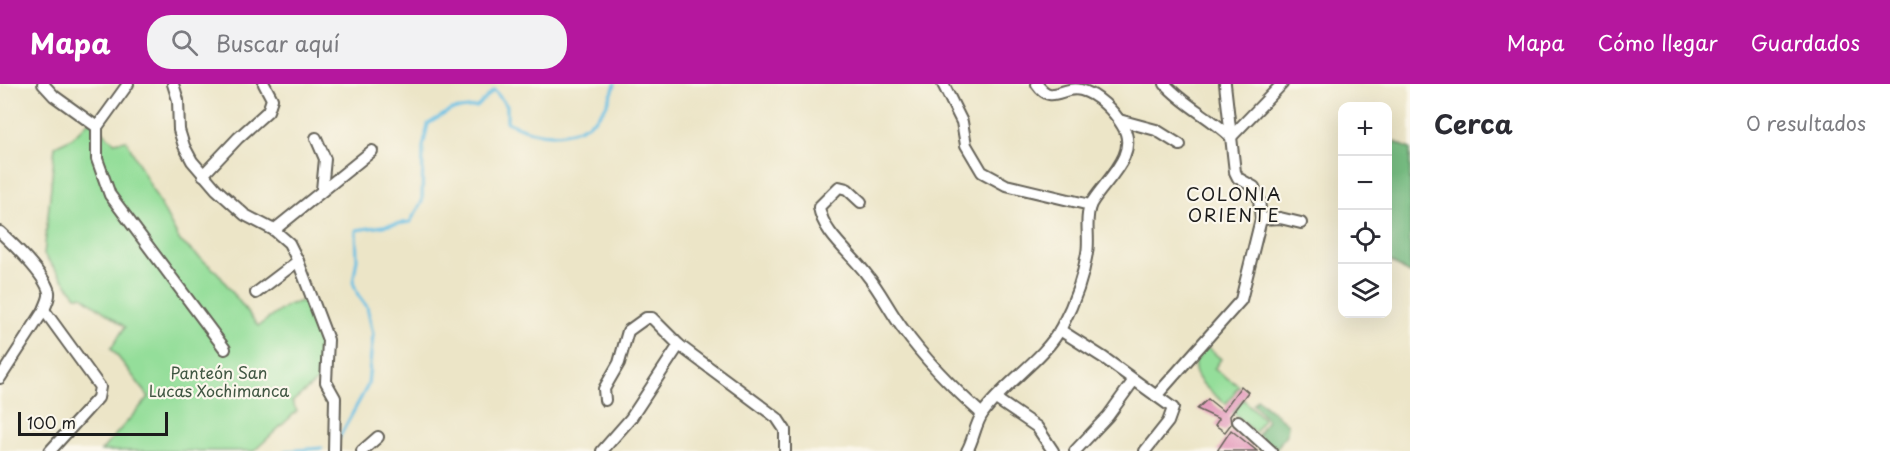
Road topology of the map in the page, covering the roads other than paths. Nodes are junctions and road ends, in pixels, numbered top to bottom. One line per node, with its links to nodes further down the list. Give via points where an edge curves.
1 (43, 84): 11 (street)
2 (128, 84): 11 (street)
3 (173, 84): 16 (street, via 184,146)
4 (264, 84): 16 (street, via 272,99 268,111)
5 (943, 84): 19 (street, via 962,122 966,145 982,172 1006,185)
6 (1037, 84): 10 (street, via 1042,92 1052,95 1069,90 1089,93)
7 (1166, 84): 12 (street, via 1186,105 1211,118)
8 (1225, 84): 12 (street)
9 (1282, 84): 12 (street)
10 (1119, 120): 14 (street, via 1156,130); 19 (street, via 1127,137 1125,155)
11 (97, 127): 29 (street, via 97,159 110,195)
12 (1231, 137): 20 (street, via 1233,164 1238,177 1254,187)
13 (316, 138): 17 (street, via 325,159)
14 (1180, 145)
15 (372, 151): 17 (street)
16 (203, 175): 22 (street, via 245,215)
17 (322, 190): 22 (street)
18 (861, 202): 35 (street, via 839,187 819,207 820,214 928,362)
19 (1090, 205): 27 (street, via 1083,273)
20 (1261, 219): 21 (street); 32 (street, via 1241,300)
21 (1301, 223)
22 (274, 230): 24 (street, via 289,243)
23 (0, 232): 26 (street, via 49,290)
24 (298, 261): 25 (street); 39 (street, via 328,340 326,382 335,398)
25 (256, 293)
26 (44, 310): 30 (street); 38 (street, via 100,387 94,403)
27 (1060, 330): 31 (street); 33 (street)
28 (679, 345): 34 (street, via 652,318 628,331 619,363 604,389); 41 (street, via 631,417); 42 (street, via 777,418 785,430)
29 (225, 349)
30 (0, 378)
31 (1134, 380): 32 (street); 45 (street, via 1108,416)
32 (1156, 396): 46 (street, via 1173,408 1168,422)
33 (996, 399): 35 (street); 44 (street, via 1037,427)
34 (605, 400)
35 (982, 414): 43 (street)
36 (1238, 421): 47 (street)
37 (378, 437): 40 (street)
38 (50, 451)
39 (334, 451)
40 (362, 451)
41 (602, 451)
42 (785, 451)
43 (968, 451)
44 (1053, 451)
45 (1075, 451)
46 (1145, 451)
47 (1271, 451)

